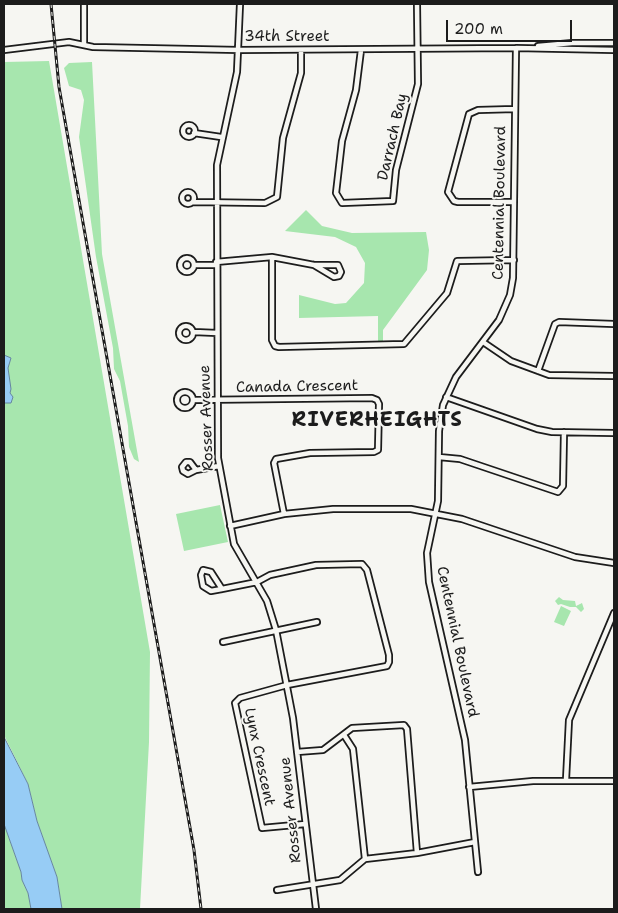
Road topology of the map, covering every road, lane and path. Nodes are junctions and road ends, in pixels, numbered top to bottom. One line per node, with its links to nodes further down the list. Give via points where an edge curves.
1 (84, 4): 6 (street)
2 (240, 4): 11 (street, Rosser Avenue)
3 (417, 4): 9 (street)
4 (581, 43): 5 (street, 34th Street); 8 (street, 34th Street); 14 (street)
5 (614, 43)
6 (84, 45): 10 (street, 34th Street, via 52,43); 11 (street, 34th Street)
7 (516, 48): 8 (street, 34th Street); 9 (street, 34th Street); 16 (street, Centennial Boulevard)
8 (522, 48): 14 (street, 34th Street)
9 (417, 49): 13 (street, 34th Street); 13 (street, Darrach Bay, via 418,84 396,170 393,201 342,203 336,193 342,141 356,90)
10 (4, 50)
11 (239, 50): 12 (street, 34th Street); 18 (street, Rosser Avenue)
12 (301, 50): 13 (street, 34th Street); 20 (street, via 301,73 283,138 277,197 265,203)
13 (361, 50)
14 (582, 50): 15 (street, 34th Street)
15 (614, 50)
16 (515, 109): 21 (street, Centennial Boulevard); 21 (street, via 478,110 469,114 448,192 458,202)
17 (194, 133): 18 (street)
18 (221, 137): 20 (street, Rosser Avenue)
19 (193, 202): 20 (street)
20 (217, 202): 24 (street, Rosser Avenue)
21 (514, 202): 23 (street, Centennial Boulevard)
22 (272, 258): 23 (street, via 272,340 279,347 404,344 447,293 456,261); 24 (street); 26 (street)
23 (514, 260): 30 (street, Centennial Boulevard, via 505,308)
24 (216, 264): 25 (street); 29 (street, Rosser Avenue)
25 (194, 265)
26 (314, 265): 26 (street, via 334,277 340,276 338,265)
27 (614, 324): 31 (street, via 555,324)
28 (194, 332): 29 (street)
29 (217, 333): 35 (street, Rosser Avenue)
30 (483, 342): 31 (street, via 511,361); 33 (street, Centennial Boulevard, via 459,372)
31 (538, 371): 32 (street, via 565,376)
32 (614, 376)
33 (446, 397): 36 (street, via 537,429); 38 (street, Centennial Boulevard, via 440,422)
34 (193, 400): 35 (street)
35 (217, 400): 39 (street, Rosser Avenue); 42 (street, Canada Crescent, via 377,400 378,450 310,453 276,459 274,463)
36 (564, 432): 37 (street); 38 (street, via 563,486 558,492 460,459)
37 (614, 433)
38 (439, 457): 41 (street, Centennial Boulevard)
39 (220, 466): 40 (street); 43 (street, Rosser Avenue)
40 (196, 470)
41 (436, 513): 42 (street, via 411,509 333,509); 44 (street, via 575,557); 56 (street, Centennial Boulevard, via 427,553 428,582 462,723)
42 (284, 514): 43 (street)
43 (230, 526): 45 (street, Rosser Avenue, via 239,555)
44 (614, 563)
45 (257, 582): 46 (street); 49 (street, Rosser Avenue); 51 (street, via 270,575 316,565 362,564 368,570 389,655 387,666)
46 (222, 589): 46 (street, via 211,572 203,570 204,588 211,591)
47 (614, 613): 54 (street, via 569,720)
48 (317, 622): 49 (street)
49 (276, 630): 50 (street); 51 (street, Rosser Avenue)
50 (223, 642)
51 (287, 685): 53 (street, Rosser Avenue); 57 (street, Lynx Crescent, via 240,698 235,703 262,828)
52 (344, 735): 53 (street, via 323,750); 59 (street, via 358,726 398,724 407,729); 60 (street, via 353,749)
53 (297, 752): 57 (street, Rosser Avenue)
54 (566, 780): 55 (street); 56 (street)
55 (614, 781)
56 (469, 787): 58 (street, Centennial Boulevard)
57 (305, 824): 62 (street, Rosser Avenue)
58 (475, 842): 59 (street); 61 (street, Centennial Boulevard)
59 (417, 853): 60 (street)
60 (365, 859): 62 (street, via 340,880)
61 (478, 872)
62 (312, 883): 63 (street); 64 (street, Rosser Avenue)
63 (277, 890)
64 (316, 909)

